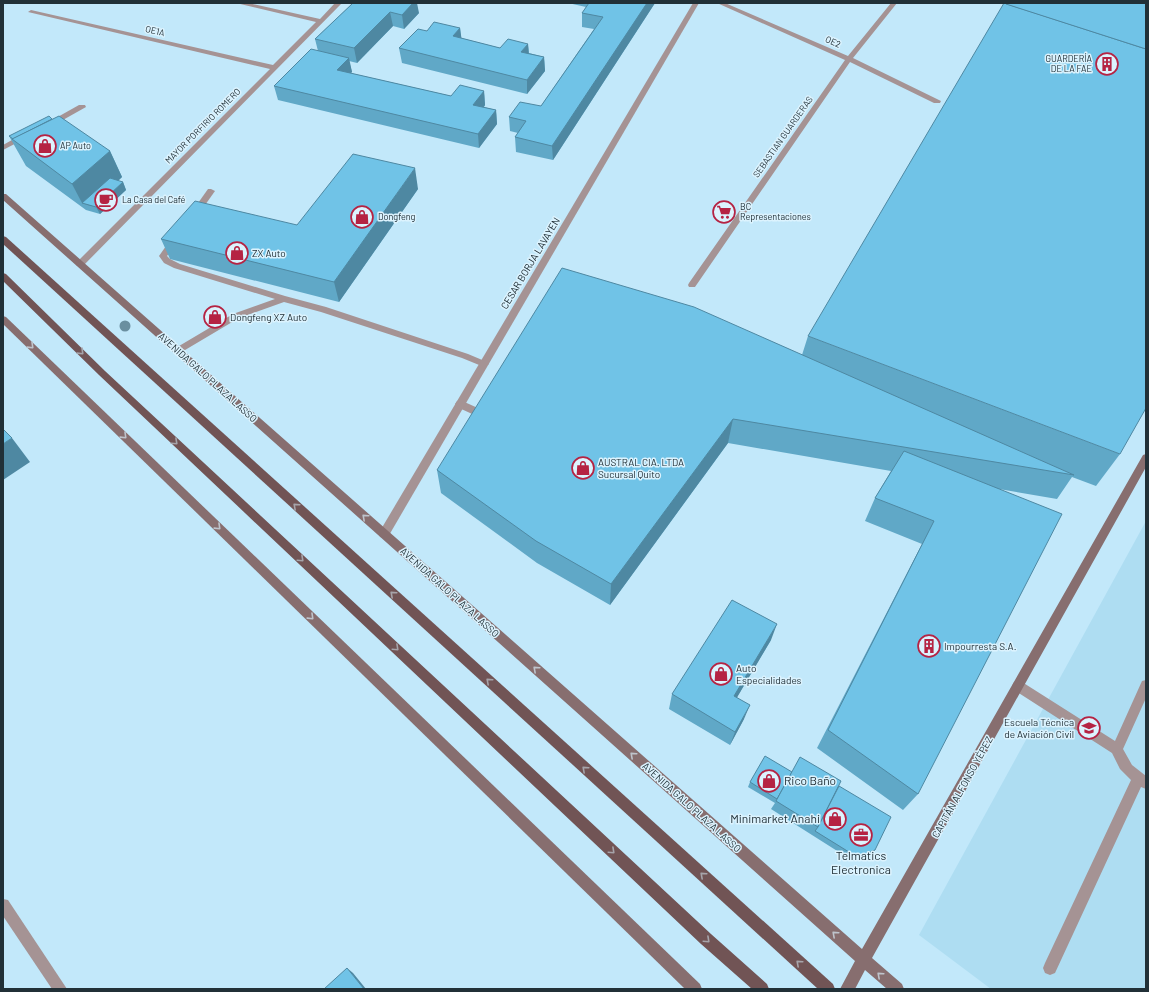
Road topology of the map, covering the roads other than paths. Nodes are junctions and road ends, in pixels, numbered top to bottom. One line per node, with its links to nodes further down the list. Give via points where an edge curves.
1 (239, 3): 7 (street)
2 (339, 3): 7 (street, MAYOR PORFIRIO ROMERO)
3 (696, 3): 26 (street, CESAR BORJA LAVAYEN)
4 (720, 3): 8 (street, OE2)
5 (894, 3): 8 (street, SEBASTIAN GUARDERAS)
6 (31, 12): 9 (street, OE1A)
7 (321, 21): 9 (street, MAYOR PORFIRIO ROMERO)
8 (848, 59): 10 (street, OE2); 22 (street, SEBASTIAN GUARDERAS)
9 (275, 68): 20 (street, MAYOR PORFIRIO ROMERO)
10 (937, 101)
11 (82, 107): 12 (street)
12 (42, 127)
13 (29, 134): 14 (street)
14 (3, 148)
15 (211, 192): 17 (street)
16 (3, 196): 20 (main road, AVENIDA GALO PLAZA LASSO)
17 (192, 217)
18 (178, 236): 23 (street, via 163,256 167,261)
19 (3, 239): 41 (main road, one-way to 19)
20 (80, 264): 25 (main road, AVENIDA GALO PLAZA LASSO)
21 (3, 276): 40 (main road, one-way to 40, via 102,373)
22 (692, 285)
23 (284, 298): 25 (street, via 236,316); 26 (street)
24 (3, 319): 39 (main road, one-way to 39)
25 (177, 351): 30 (main road, AVENIDA GALO PLAZA LASSO, one-way to 25)
26 (484, 364): 27 (street, CESAR BORJA LAVAYEN)
27 (460, 404): 28 (street); 30 (street, CESAR BORJA LAVAYEN)
28 (494, 419)
29 (1146, 458): 32 (main road, CAPITÁN ALFONSO YÉPEZ)
30 (384, 534): 36 (main road, AVENIDA GALO PLAZA LASSO, one-way to 30)
31 (1146, 685): 33 (street)
32 (1018, 686): 33 (street); 36 (main road, CAPITÁN ALFONSO YÉPEZ)
33 (1117, 749): 34 (street, via 1120,760 1127,769)
34 (1142, 781): 37 (street)
35 (3, 905): 38 (street)
36 (864, 960): 42 (main road, CAPITÁN ALFONSO YÉPEZ); 43 (main road, AVENIDA GALO PLAZA LASSO, one-way to 36)
37 (1050, 968)
38 (60, 989)
39 (695, 989)
40 (762, 989)
41 (828, 989)
42 (847, 989)
43 (897, 989)

